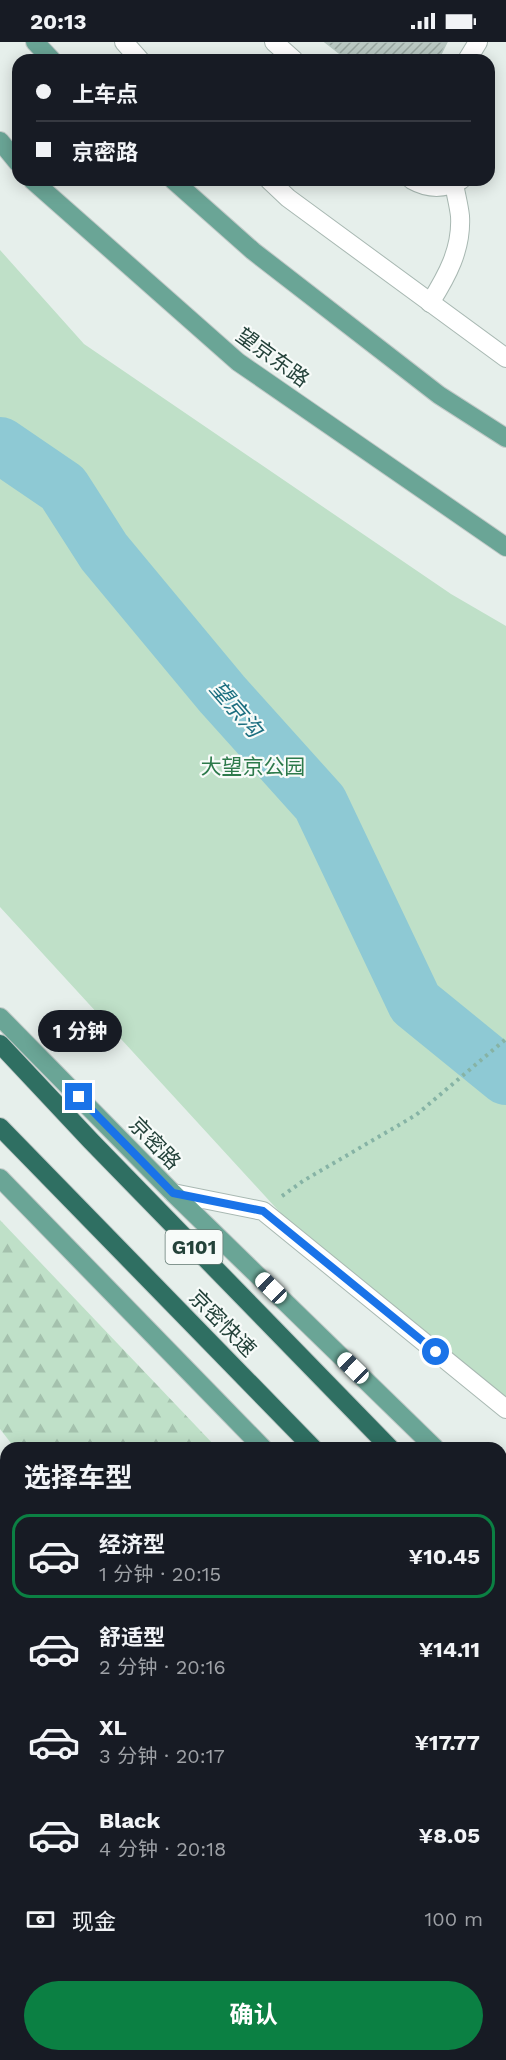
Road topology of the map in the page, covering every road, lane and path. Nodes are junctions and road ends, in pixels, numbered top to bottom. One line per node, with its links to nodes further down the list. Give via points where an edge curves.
1 (36, 42): 4 (main road)
2 (124, 42): 5 (street)
3 (274, 42): 6 (street)
4 (47, 54)
5 (135, 54)
6 (287, 54)
7 (0, 141): 8 (main road)
8 (12, 156)
9 (39, 186): 16 (main road, 望京东路, via 238,362)
10 (180, 186): 15 (main road, via 253,251 439,395)
11 (275, 186): 13 (street)
12 (457, 186): 13 (street, via 458,249)
13 (430, 303): 14 (street)
14 (506, 358)
15 (506, 438)
16 (506, 547)
17 (0, 1017): 22 (main road, 京密路 / G101)
18 (506, 1038): 23 (path, via 416,1115 303,1181)
19 (0, 1044): 27 (highway, 京密快速 / G101)
20 (0, 1126): 26 (highway, 京密快速 / G101)
21 (0, 1178): 25 (main road)
22 (173, 1193): 23 (street); 28 (main road, 京密路 / G101)
23 (263, 1211): 24 (street)
24 (506, 1409)
25 (257, 1442)
26 (307, 1442)
27 (384, 1442)
28 (429, 1442)

